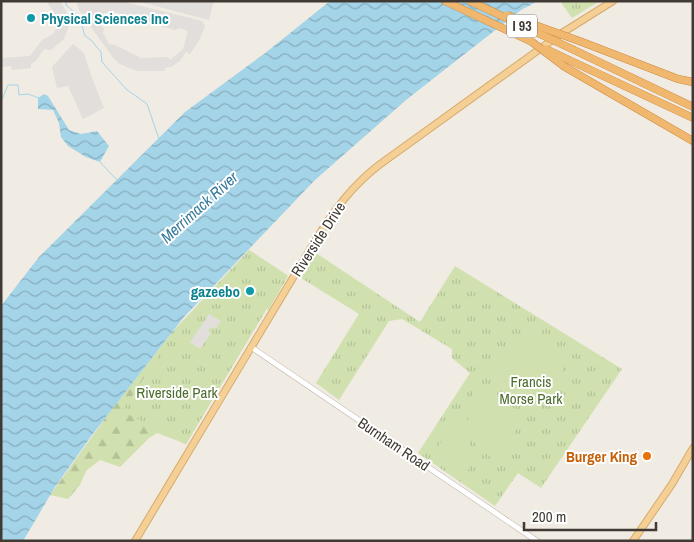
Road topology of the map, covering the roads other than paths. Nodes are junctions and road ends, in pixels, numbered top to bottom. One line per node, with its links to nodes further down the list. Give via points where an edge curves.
1 (445, 1): 5 (highway, I 93)
2 (470, 1): 4 (highway, I 93, bridge)
3 (613, 1): 10 (main road, Riverside Drive, via 562,33 366,175 328,220)
4 (488, 9): 6 (highway, bridge, via 521,18); 7 (highway, I 93, bridge)
5 (532, 42): 8 (highway, I 93, bridge); 9 (highway, bridge, via 565,67)
6 (693, 82)
7 (692, 105)
8 (693, 118)
9 (693, 142)
10 (251, 347): 12 (main road, Riverside Drive); 13 (street, Burnham Road)
11 (693, 448): 14 (main road)
12 (135, 541)
13 (537, 541)
14 (633, 541)

